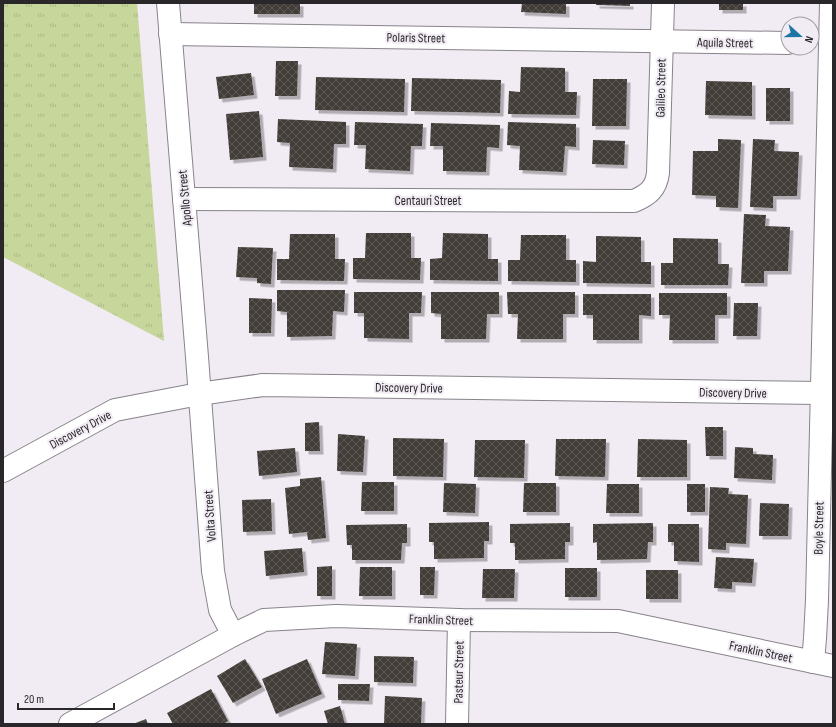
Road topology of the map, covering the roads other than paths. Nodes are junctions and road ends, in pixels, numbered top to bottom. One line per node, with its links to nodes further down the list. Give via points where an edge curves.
1 (168, 3): 4 (street, Apollo Street)
2 (663, 3): 5 (street, Galileo Street)
3 (831, 3): 7 (street, Boyle Street)
4 (170, 34): 5 (street, Polaris Street); 9 (street, Apollo Street)
5 (662, 41): 6 (street, Aquila Street); 8 (street, Galileo Street)
6 (780, 43)
7 (821, 44): 11 (street, Boyle Street)
8 (658, 174): 9 (street, Centauri Street, via 657,182 651,190 634,201)
9 (184, 199): 10 (street, Apollo Street)
10 (199, 394): 11 (street, Discovery Drive, via 263,385); 12 (street, Discovery Drive, via 115,410); 14 (street, Volta Street, via 213,571 220,610)
11 (827, 395): 15 (street, Boyle Street, via 816,608)
12 (3, 471)
13 (459, 620): 14 (street, Franklin Street, via 336,616 264,620); 15 (street, Franklin Street, via 618,621); 17 (street, Pasteur Street)
14 (233, 635): 16 (street, Franklin Street)
15 (823, 664)
16 (70, 724)
17 (457, 724)

